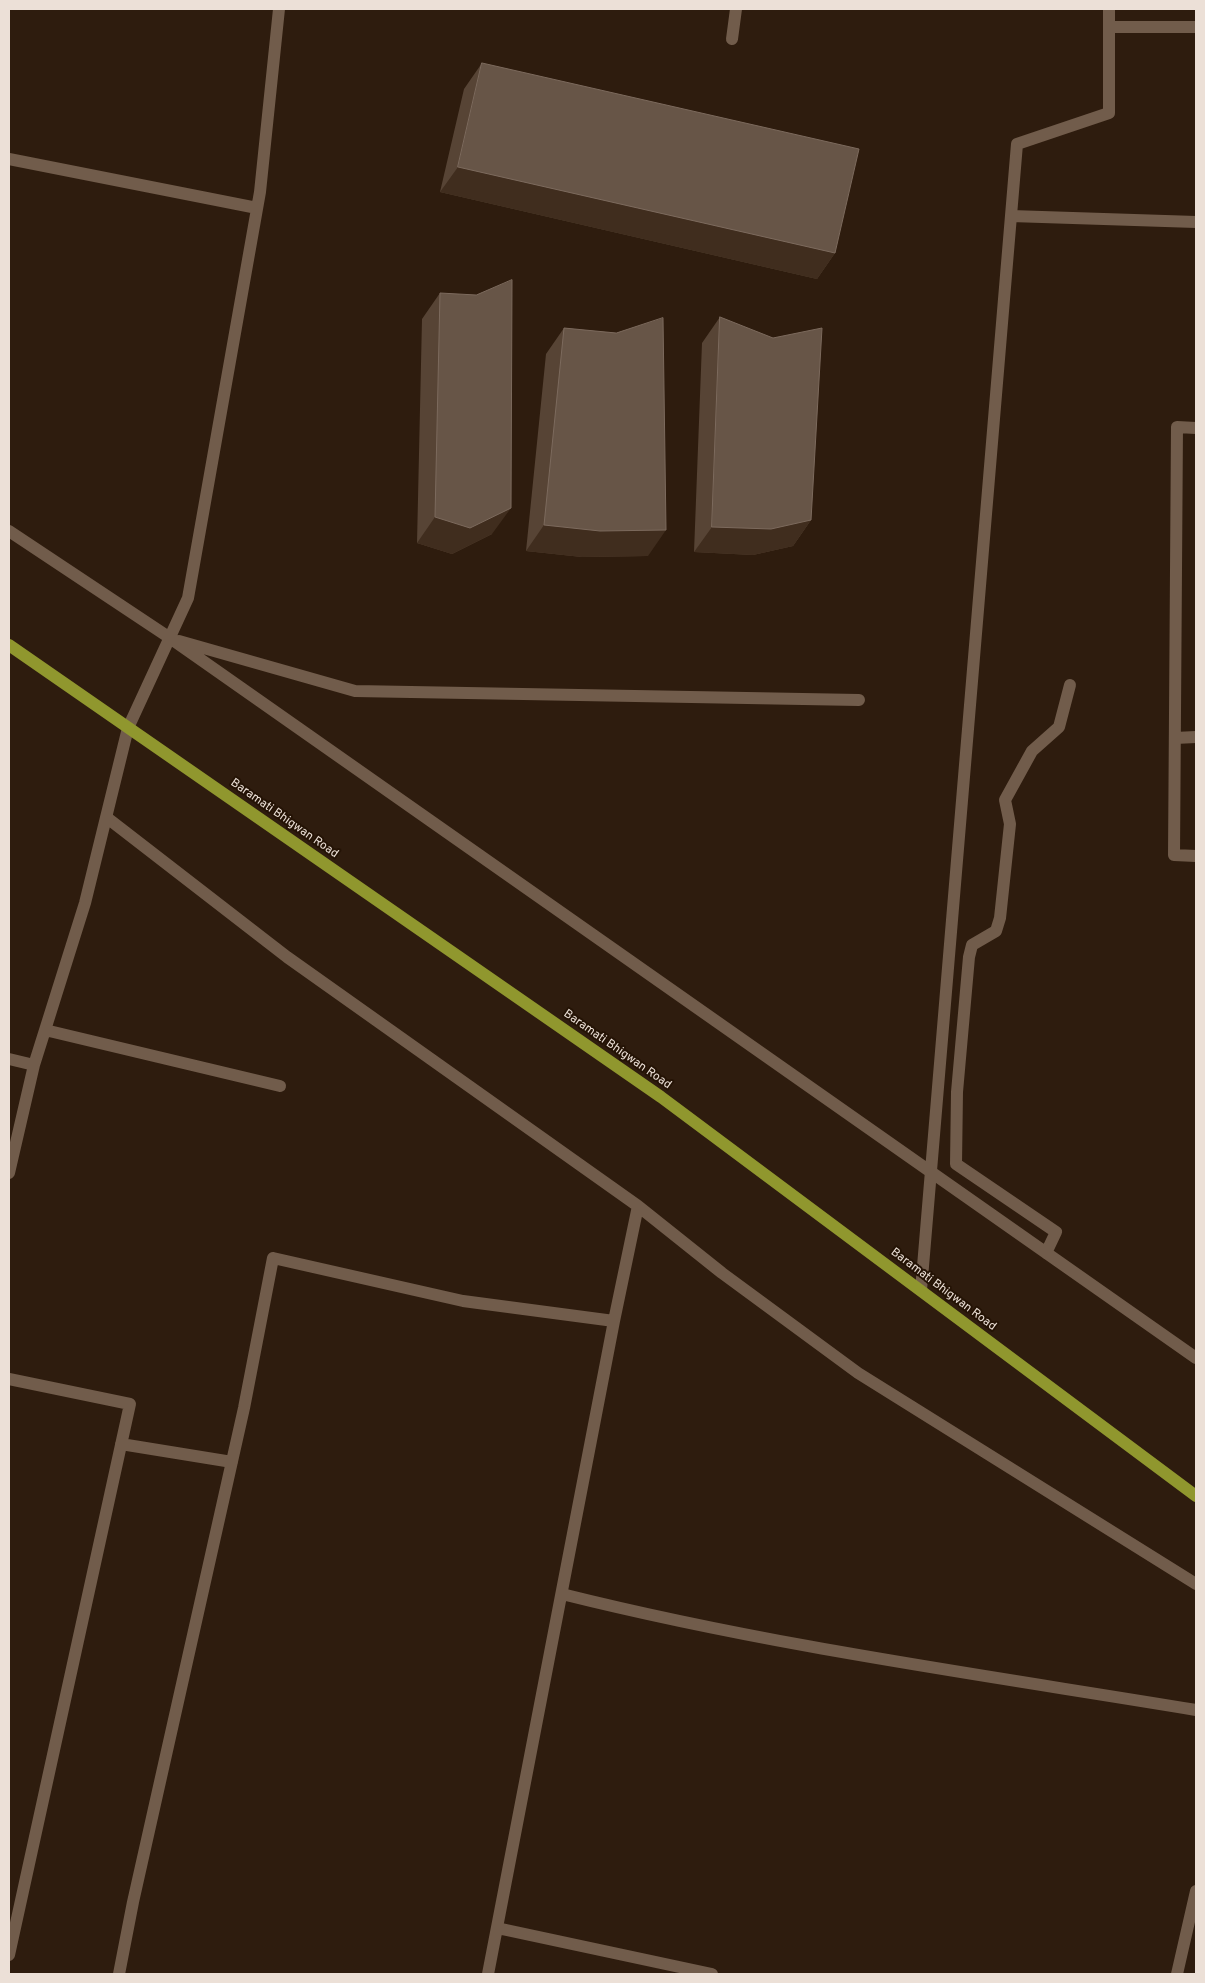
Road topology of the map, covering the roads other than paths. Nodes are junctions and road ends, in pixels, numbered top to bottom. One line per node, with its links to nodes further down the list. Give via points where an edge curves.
1 (279, 9): 8 (street)
2 (736, 9): 6 (street)
3 (1109, 9): 4 (street)
4 (1109, 27): 5 (street); 9 (street, via 1109,113 1017,144)
5 (1196, 27)
6 (732, 39)
7 (9, 158): 8 (street)
8 (257, 208): 13 (street, via 188,598)
9 (1011, 216): 10 (street); 26 (street)
10 (1196, 222)
11 (1196, 428): 19 (street, via 1177,427)
12 (9, 531): 13 (street)
13 (170, 638): 16 (street, via 355,691); 17 (street); 26 (street)
14 (9, 645): 17 (main road, Baramati Bhigwan Road)
15 (1070, 685): 29 (street, via 1059,727 1032,752 1005,800 1010,824 1000,918 996,931 972,945 969,957 957,1092 956,1164 1056,1232)
16 (859, 700)
17 (128, 728): 20 (street); 30 (main road, Baramati Bhigwan Road, via 661,1097)
18 (1196, 737): 19 (street)
19 (1175, 738): 21 (street, via 1174,855)
20 (106, 817): 22 (street, via 85,902); 28 (street, via 287,957)
21 (1196, 856)
22 (45, 1030): 24 (street); 25 (street)
23 (9, 1059): 24 (street)
24 (34, 1065): 27 (street)
25 (280, 1086)
26 (930, 1172): 29 (street); 30 (street)
27 (9, 1173)
28 (638, 1206): 31 (street); 37 (street, via 858,1374)
29 (1046, 1253): 32 (street)
30 (921, 1290): 36 (main road, Baramati Bhigwan Road)
31 (614, 1321): 35 (street, via 463,1301 273,1258); 38 (street)
32 (1196, 1358)
33 (9, 1379): 34 (street, via 130,1404)
34 (121, 1444): 35 (street); 42 (street)
35 (232, 1462): 43 (street)
36 (1196, 1496)
37 (1196, 1584)
38 (562, 1594): 39 (street, via 788,1643); 41 (street)
39 (1196, 1710)
40 (1196, 1891): 46 (street)
41 (497, 1928): 44 (street); 45 (street)
42 (9, 1956)
43 (119, 1974)
44 (488, 1974)
45 (712, 1974)
46 (1177, 1974)

